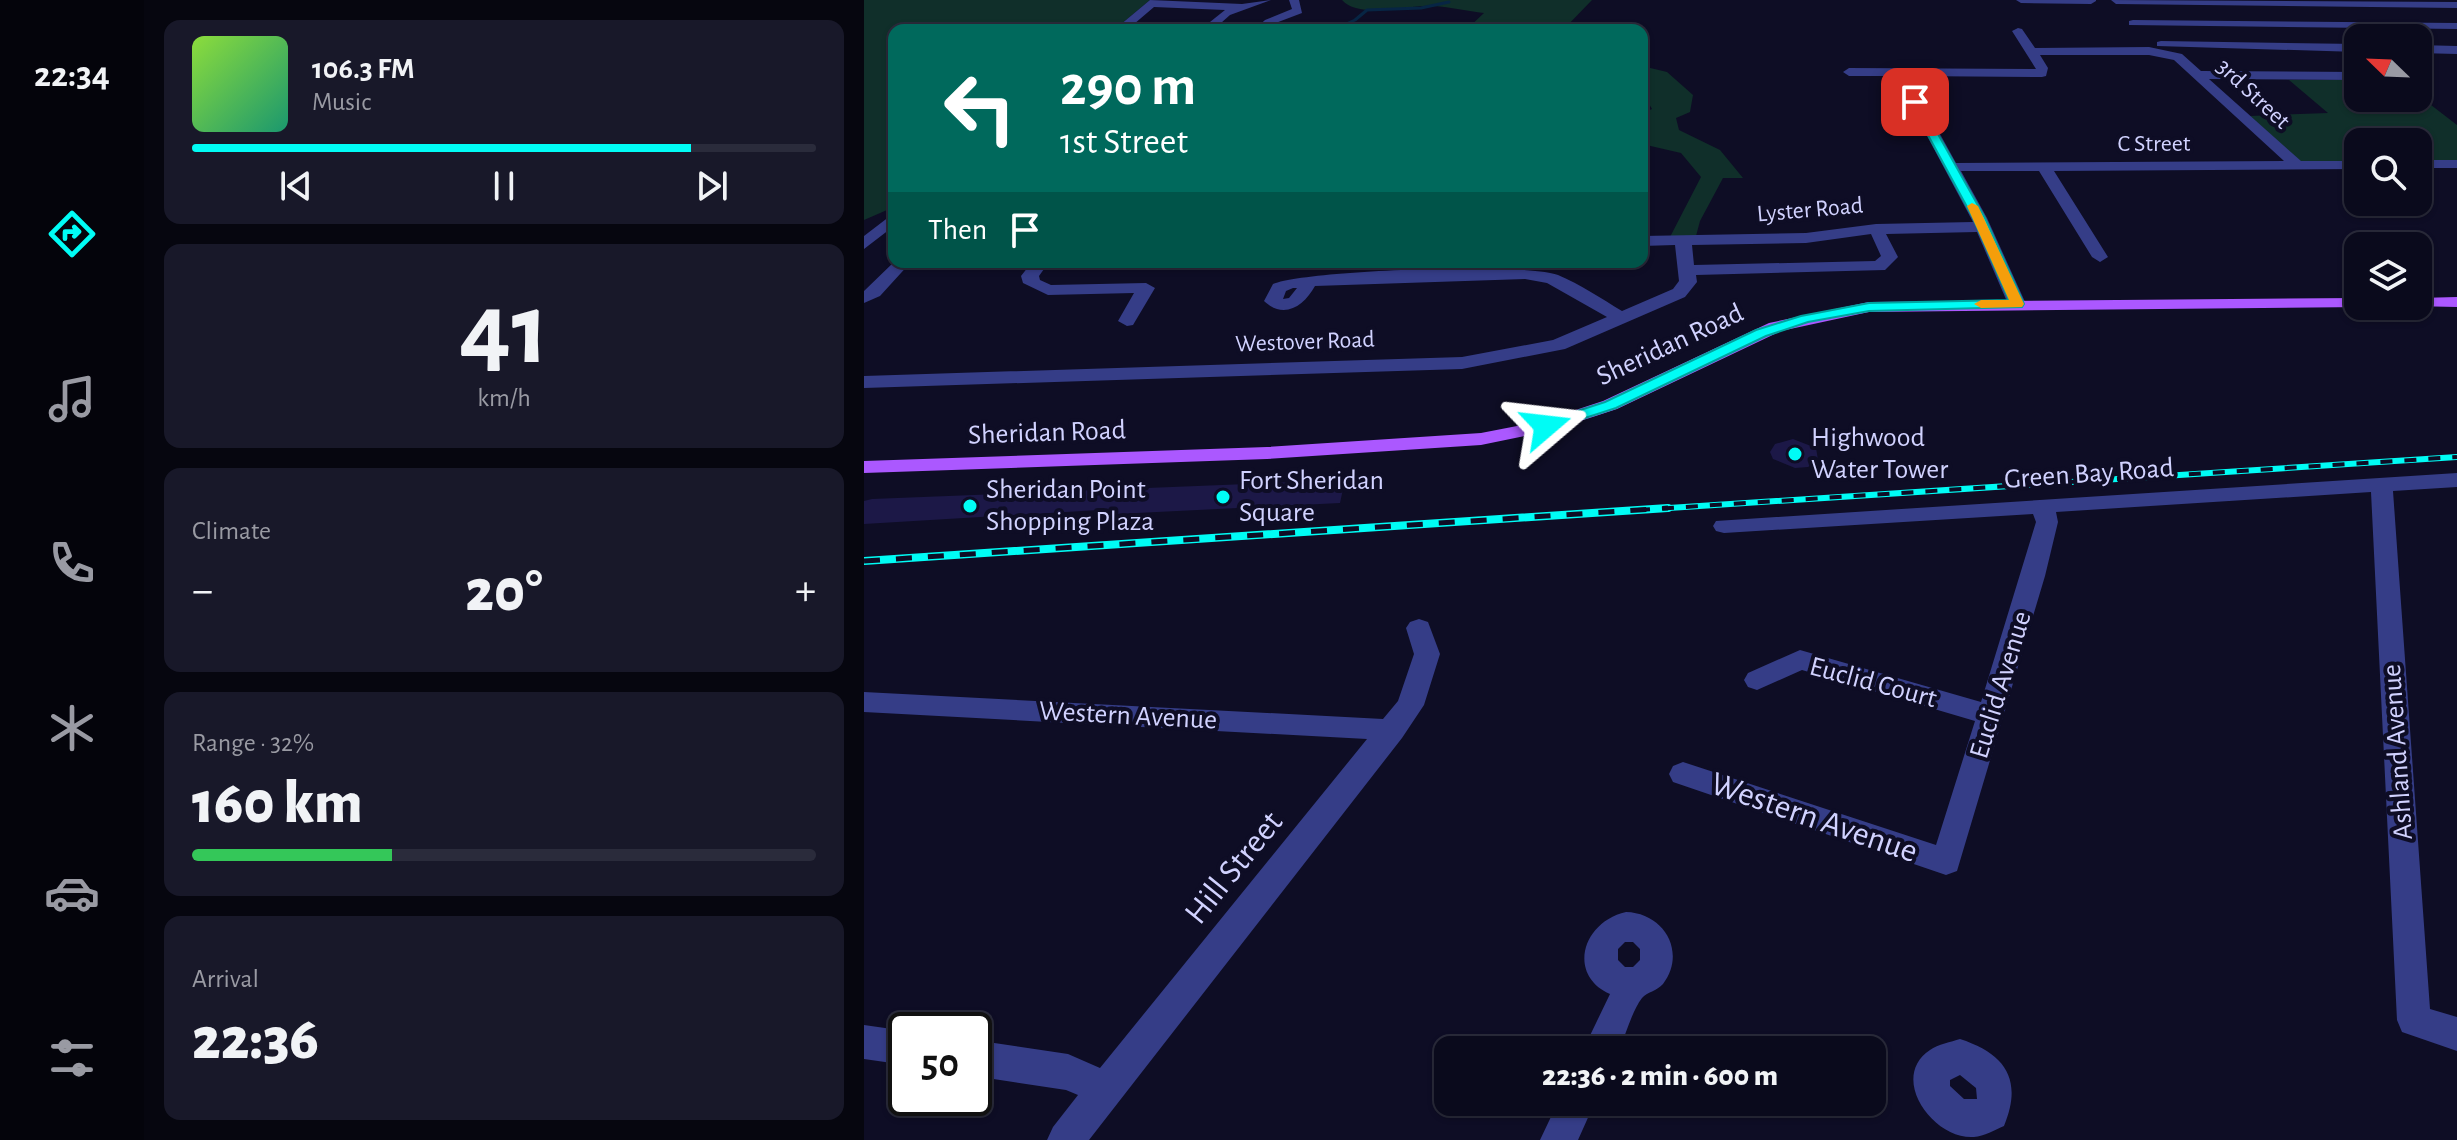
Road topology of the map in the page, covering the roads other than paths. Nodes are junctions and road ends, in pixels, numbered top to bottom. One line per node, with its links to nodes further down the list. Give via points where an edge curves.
1 (1266, 0): 10 (street)
2 (1294, 0): 14 (street, via 1298,11)
3 (2021, 0): 4 (street)
4 (2090, 0): 11 (street)
5 (2165, 1): 6 (street); 11 (street)
6 (2224, 1): 8 (street)
7 (1154, 2): 10 (street); 12 (street)
8 (2395, 2): 9 (street)
9 (2457, 5)
10 (1240, 7): 13 (street)
11 (2119, 10): 15 (street); 17 (street, via 2163,45)
12 (1127, 24)
13 (1212, 24)
14 (1267, 24)
15 (2457, 26)
16 (2018, 31): 20 (street)
17 (2344, 48)
18 (2432, 49): 19 (street)
19 (2457, 50)
20 (2031, 52): 22 (street, via 2042,73); 23 (street, 3rd Street, via 2149,51 2178,57)
21 (1849, 72): 22 (street)
22 (1900, 73): 29 (street)
23 (2200, 75): 24 (street); 27 (street, 3rd Street)
24 (2344, 76)
25 (2432, 164): 26 (street)
26 (2457, 164)
27 (2297, 165): 28 (street, C Street); 30 (street, C Street)
28 (2344, 165)
29 (1951, 167): 30 (street, C Street); 32 (street)
30 (2044, 167): 39 (street)
31 (888, 218): 34 (street)
32 (1978, 219): 35 (street, Lyster Road); 49 (street)
33 (888, 222): 38 (street)
34 (864, 224)
35 (1876, 229): 36 (street, Lyster Road, via 1806,238); 43 (street, via 1890,257 1879,266)
36 (1683, 240): 37 (street, Lyster Road); 43 (street)
37 (1648, 241)
38 (864, 244)
39 (2100, 257)
40 (897, 268): 45 (street)
41 (1036, 268): 51 (street, via 1030,276 1036,286 1048,290 1146,288)
42 (1477, 268): 44 (street); 50 (street, via 1552,279)
43 (1687, 270): 50 (street, Westover Road, via 1688,282 1679,293)
44 (1308, 283)
45 (864, 298)
46 (2457, 302): 48 (main road)
47 (2344, 303): 49 (main road, Sheridan Road)
48 (2432, 303)
49 (2017, 304): 53 (main road, Sheridan Road, via 1869,307 1805,319 1761,333 1610,405 1481,439 1251,454)
50 (1622, 318): 52 (street, Westover Road, via 1558,345 1462,363)
51 (1127, 321)
52 (864, 382)
53 (864, 467)
54 (2457, 480): 55 (street, Green Bay Road)
55 (2382, 485): 56 (street, Green Bay Road); 66 (street, Ashland Avenue, via 2414,1020)
56 (2043, 507): 57 (street, Green Bay Road); 61 (street, Euclid Avenue, via 2047,522)
57 (1724, 526)
58 (1419, 628): 62 (street, Hill Street, via 1427,654 1410,705)
59 (1757, 680): 61 (street, Euclid Court, via 1800,660)
60 (864, 702): 62 (street, Western Avenue)
61 (1992, 716): 64 (street, Euclid Avenue)
62 (1392, 730): 71 (street, Hill Street)
63 (1683, 774): 64 (street, Western Avenue)
64 (1946, 862)
65 (1632, 983): 67 (street)
66 (2457, 1034)
67 (1607, 1036)
68 (864, 1042): 69 (street)
69 (888, 1045)
70 (992, 1061): 71 (street, via 1068,1072)
71 (1106, 1089): 73 (street, Hill Street)
72 (1570, 1116): 74 (street)
73 (1066, 1140)
74 (1559, 1140)

